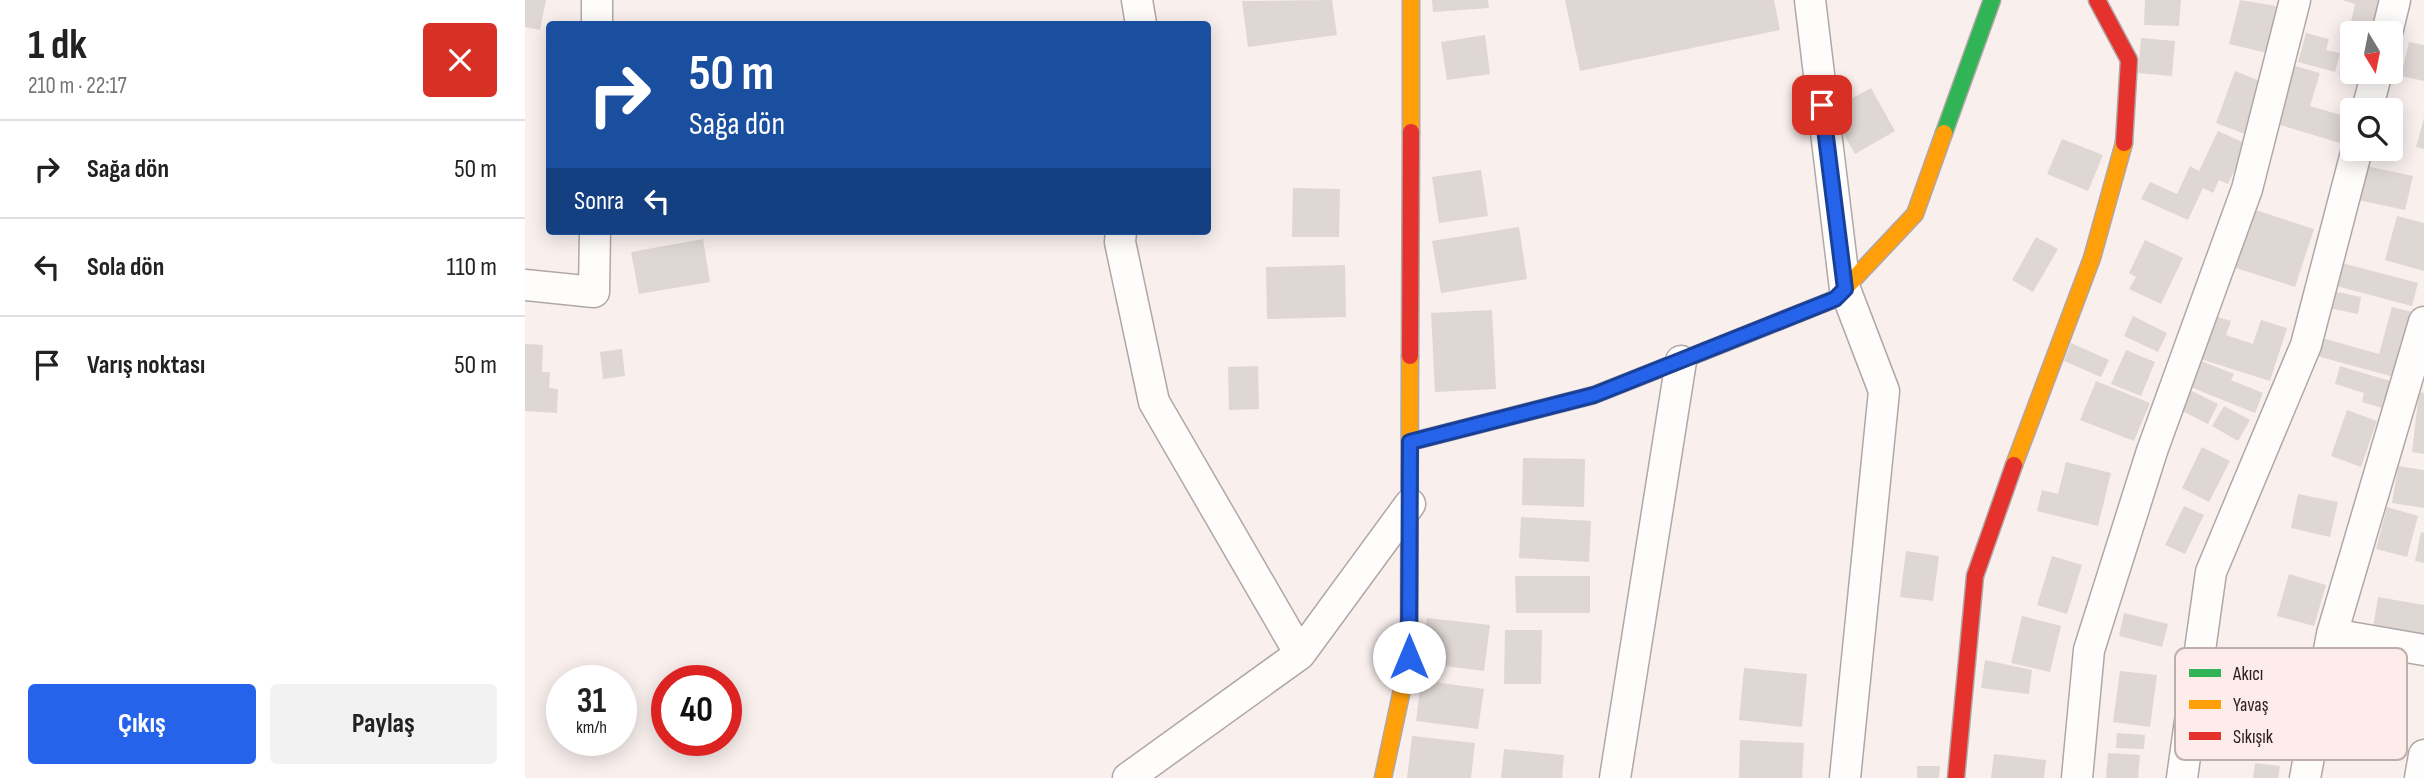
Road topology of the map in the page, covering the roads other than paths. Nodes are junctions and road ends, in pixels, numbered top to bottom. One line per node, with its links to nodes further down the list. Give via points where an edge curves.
1 (597, 0): 9 (street)
2 (1137, 0): 10 (street)
3 (1411, 0): 19 (street)
4 (1810, 0): 16 (street)
5 (1991, 0): 16 (street, via 1915,214)
6 (2097, 0): 33 (street, via 2129,60 2124,142 2092,258 1975,576)
7 (2295, 0): 34 (street, via 2247,189 2152,451 2089,650)
8 (2395, 0): 11 (street)
9 (597, 21)
10 (1140, 21)
11 (2390, 21)
12 (2354, 161): 22 (street, via 2306,345 2211,572)
13 (595, 235): 15 (street, via 594,292)
14 (1121, 235): 25 (street, via 1154,402)
15 (525, 285)
16 (1845, 289): 18 (street, via 1835,299); 32 (street, via 1884,391)
17 (2424, 322): 21 (street)
18 (1681, 361): 19 (street, via 1594,395); 31 (street)
19 (1410, 442): 20 (street)
20 (1410, 504): 25 (street); 30 (street, via 1409,657)
21 (2332, 634): 23 (street); 24 (street)
22 (2200, 648)
23 (2329, 648)
24 (2424, 650)
25 (1300, 654): 29 (street)
26 (2424, 755): 37 (street)
27 (2185, 760): 35 (street)
28 (2308, 760): 36 (street)
29 (1128, 778)
30 (1383, 778)
31 (1615, 778)
32 (1845, 778)
33 (1956, 778)
34 (2077, 778)
35 (2182, 778)
36 (2305, 778)
37 (2420, 778)

